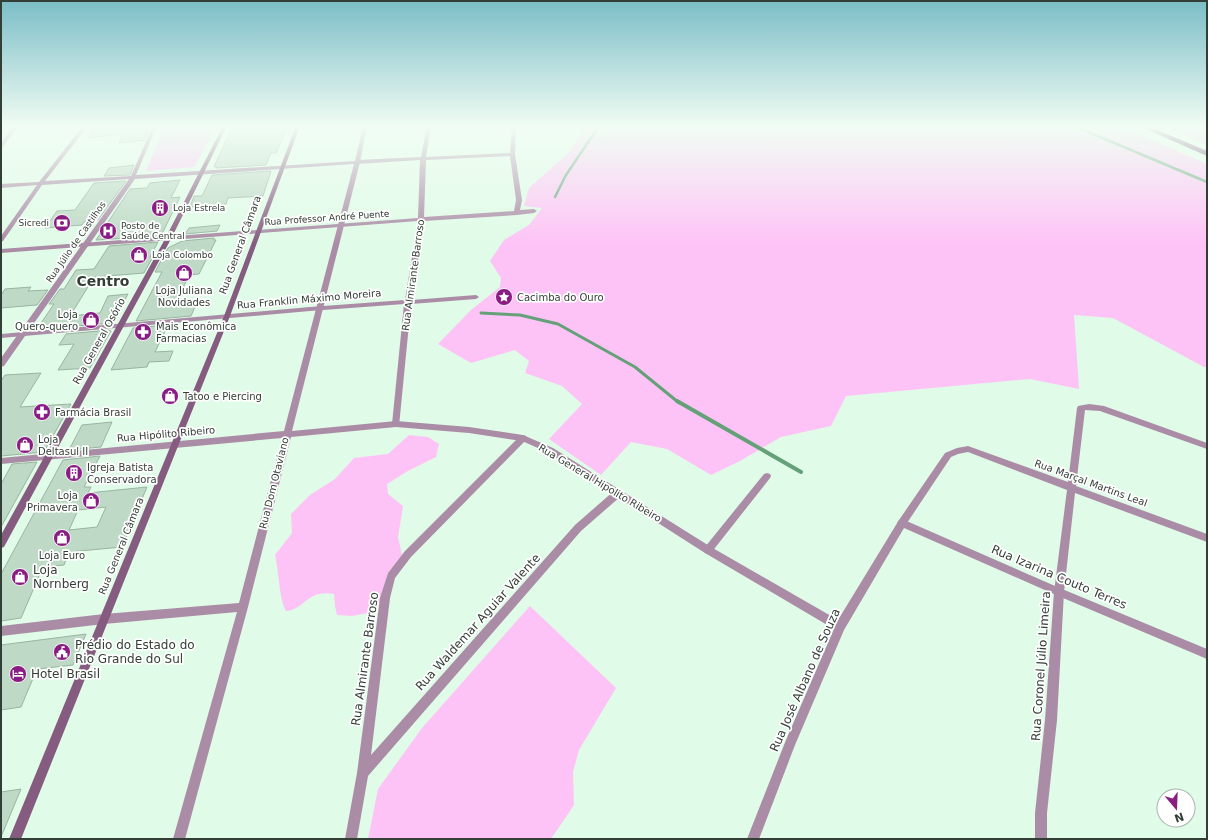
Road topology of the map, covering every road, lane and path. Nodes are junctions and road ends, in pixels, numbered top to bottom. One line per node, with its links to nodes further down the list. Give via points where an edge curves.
1 (55, 165): 11 (street)
2 (138, 165): 10 (street, Rua Júlio de Castilhos)
3 (205, 165): 9 (main road, Rua General Osório)
4 (297, 165): 8 (street)
5 (356, 165): 16 (street, Rua Dom Otaviano)
6 (422, 165): 15 (street, Rua Almirante Barroso)
7 (513, 165): 14 (street)
8 (282, 166): 9 (street); 17 (main road, Rua General Câmara)
9 (201, 172): 10 (street); 18 (main road, Rua General Osório)
10 (133, 177): 11 (street); 20 (street, Rua Júlio de Castilhos)
11 (41, 183): 12 (street); 19 (street)
12 (1, 186)
13 (534, 211): 14 (street, Rua Professor André Puente)
14 (517, 213): 15 (street, Rua Professor André Puente)
15 (421, 221): 16 (street, Rua Professor André Puente); 23 (street, Rua Almirante Barroso)
16 (340, 225): 17 (street, Rua Professor André Puente); 24 (street, Rua Dom Otaviano)
17 (258, 232): 18 (street, Rua Professor André Puente); 25 (main road, Rua General Câmara)
18 (168, 239): 20 (street, Rua Professor André Puente); 26 (main road, Rua General Osório)
19 (1, 240)
20 (85, 245): 21 (street, Rua Professor André Puente); 27 (street, Rua Júlio de Castilhos)
21 (1, 251)
22 (476, 297): 23 (street, Rua Franklin Máximo Moreira)
23 (408, 301): 24 (street, Rua Franklin Máximo Moreira); 30 (street, Rua Almirante Barroso)
24 (319, 308): 25 (street, Rua Franklin Máximo Moreira); 31 (street, Rua Dom Otaviano)
25 (227, 316): 26 (street, Rua Franklin Máximo Moreira); 33 (main road, Rua General Câmara)
26 (120, 325): 27 (street, Rua Franklin Máximo Moreira); 36 (main road, Rua General Osório)
27 (21, 334): 28 (street, Rua Franklin Máximo Moreira); 29 (street, Rua Júlio de Castilhos)
28 (1, 336)
29 (1, 364)
30 (396, 424): 31 (street, Rua General Hipolito Ribeiro); 32 (street, Rua General Hipolito Ribeiro, via 469,430)
31 (286, 434): 33 (street, Rua Hipólito Ribeiro); 46 (street, Rua Dom Otaviano)
32 (523, 438): 40 (street, Rua General Hipolito Ribeiro, via 550,450); 51 (street, Rua Almirante Barroso, via 408,554 391,576 385,598)
33 (176, 444): 36 (street, Rua Hipólito Ribeiro); 47 (main road, Rua General Câmara)
34 (1207, 446): 39 (street, Rua Coronel Júlio Limeira, via 1101,408 1081,408)
35 (968, 449): 39 (street, Rua Marçal Martins Leal); 41 (street, Rua José Albano de Souza, via 948,455)
36 (48, 457): 37 (street, Rua Hipólito Ribeiro); 43 (main road, Rua General Osório)
37 (1, 461)
38 (766, 476): 44 (street)
39 (1070, 488): 42 (street, Rua Marçal Martins Leal); 45 (street, Rua Coronel Júlio Limeira)
40 (618, 494): 44 (street, Rua General Hipolito Ribeiro); 51 (street, Rua Waldemar Aguiar Valente, via 578,528)
41 (902, 523): 45 (street, Rua Izarina Couto Terres); 48 (street, Rua José Albano de Souza)
42 (1207, 538)
43 (1, 544)
44 (708, 550): 48 (street, Rua General Hipolito Ribeiro)
45 (1060, 592): 50 (street, Rua Izarina Couto Terres); 56 (street, Rua Coronel Júlio Limeira)
46 (242, 607): 47 (street); 53 (street, Rua Dom Otaviano)
47 (104, 619): 49 (street); 52 (main road, Rua General Câmara)
48 (840, 627): 55 (street, Rua José Albano de Souza)
49 (1, 631)
50 (1207, 654)
51 (363, 773): 54 (street, Rua Almirante Barroso)
52 (15, 839)
53 (179, 839)
54 (351, 839)
55 (753, 839)
56 (1041, 839)

